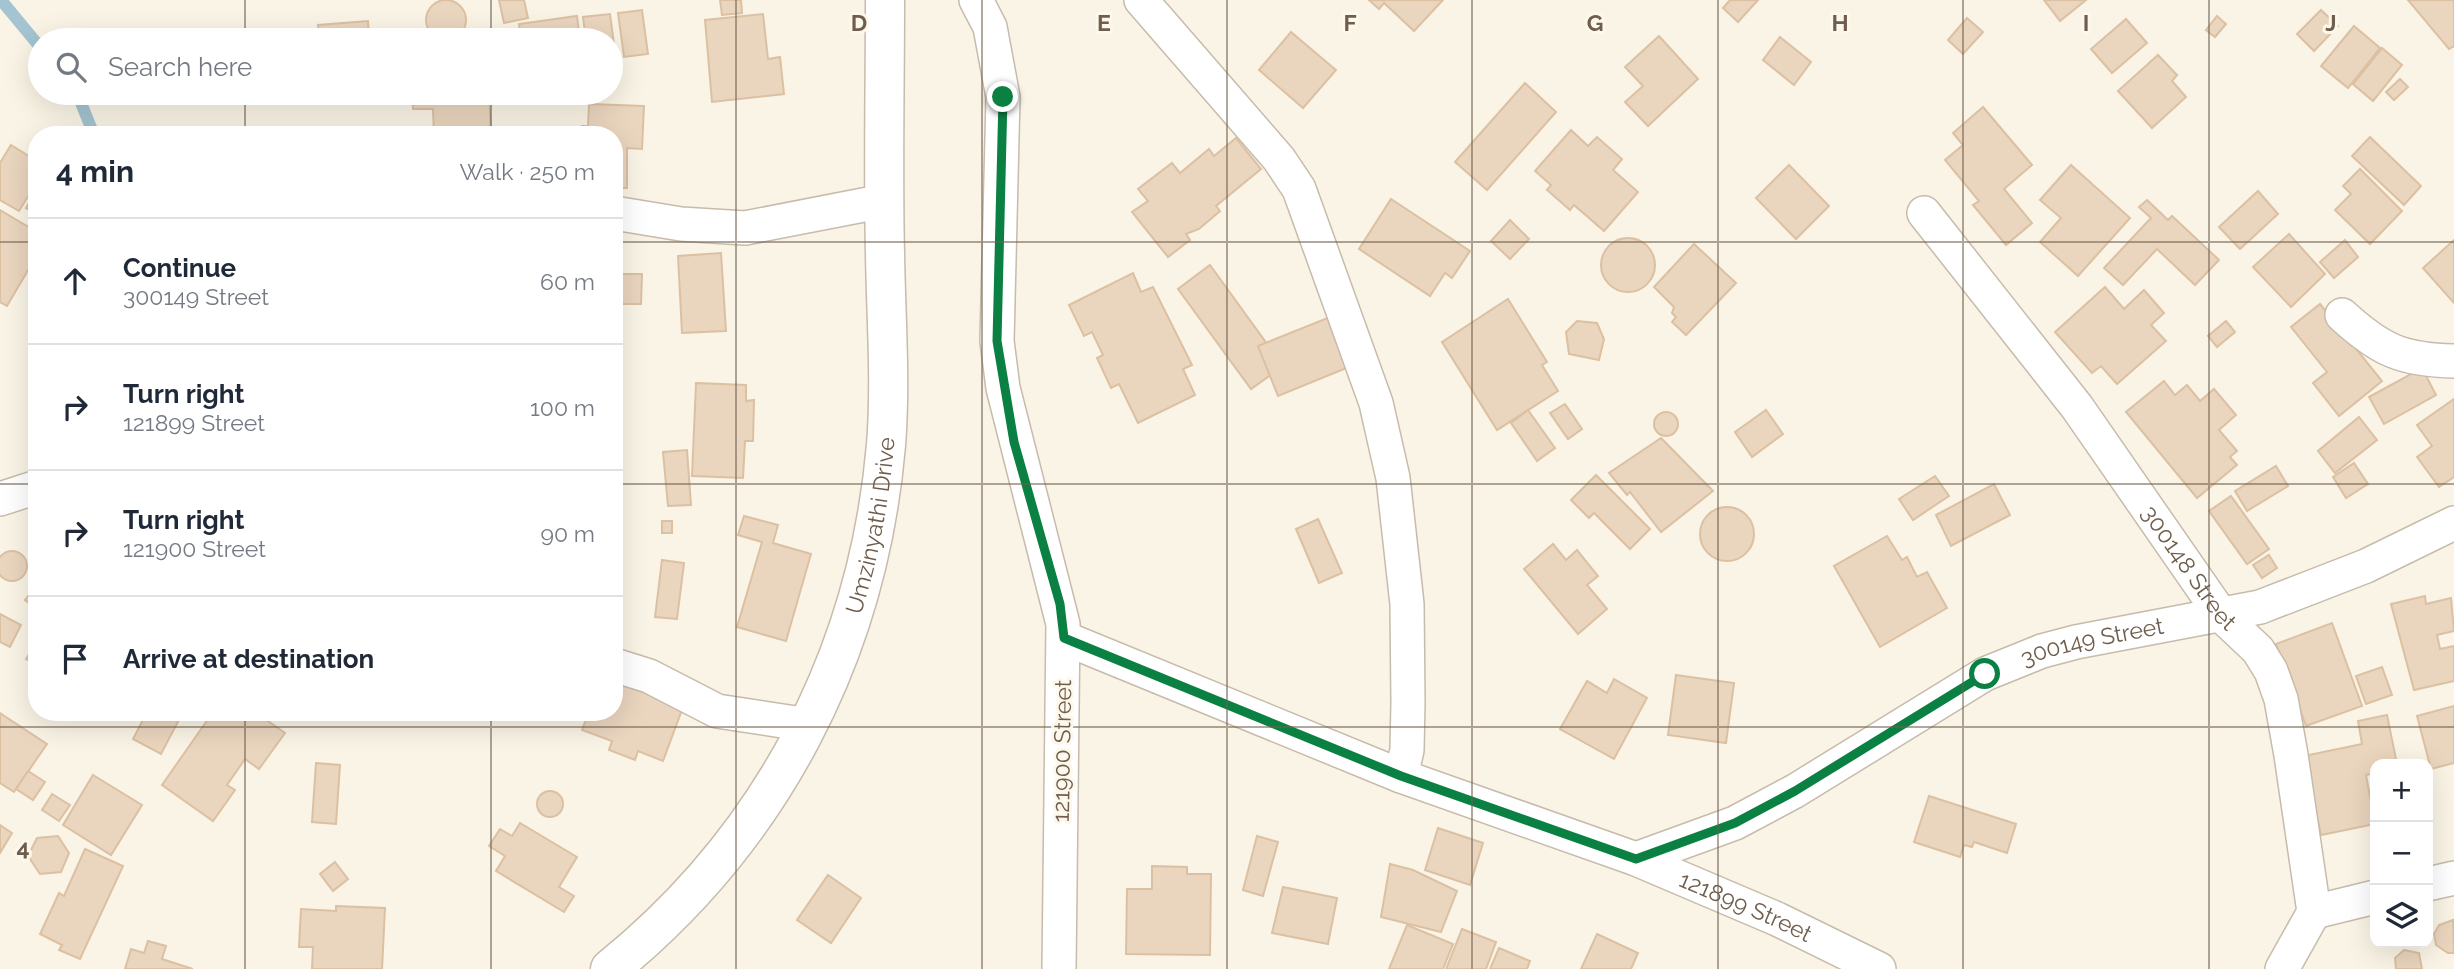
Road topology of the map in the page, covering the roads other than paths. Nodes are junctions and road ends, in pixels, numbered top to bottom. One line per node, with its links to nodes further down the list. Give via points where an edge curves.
1 (885, 0): 4 (street, Umzinyathi Drive)
2 (976, 0): 13 (street, 121900 Street, via 990,27 1003,97 997,341 1003,388 1060,604)
3 (1141, 0): 16 (street, via 1299,188 1376,403 1405,562 1408,702 1407,750)
4 (884, 201): 6 (street, via 745,228); 15 (street, Umzinyathi Drive, via 888,387 880,496 846,636)
5 (1924, 214): 12 (street, 300148 Street, via 2077,407)
6 (623, 215)
7 (2342, 315): 8 (street, via 2386,349 2427,361)
8 (2454, 362)
9 (28, 487): 10 (street)
10 (0, 499)
11 (2454, 523): 12 (street, 300149 Street, via 2366,566 2260,607)
12 (2222, 616): 17 (street, 300149 Street, via 2097,637 2013,662 1985,674 1735,823); 21 (street, 300148 Street, via 2258,650 2281,699)
13 (1064, 638): 16 (street, 121899 Street); 23 (street, 121900 Street)
14 (623, 668): 15 (street, via 718,711)
15 (809, 725): 22 (street, Umzinyathi Drive, via 760,808 706,878)
16 (1401, 776): 17 (street, 121899 Street)
17 (1636, 859): 24 (street, 121899 Street)
18 (2454, 878): 19 (street)
19 (2433, 883)
20 (2370, 898): 21 (street)
21 (2314, 912): 25 (street)
22 (610, 969)
23 (1059, 969)
24 (1879, 969)
25 (2283, 969)

